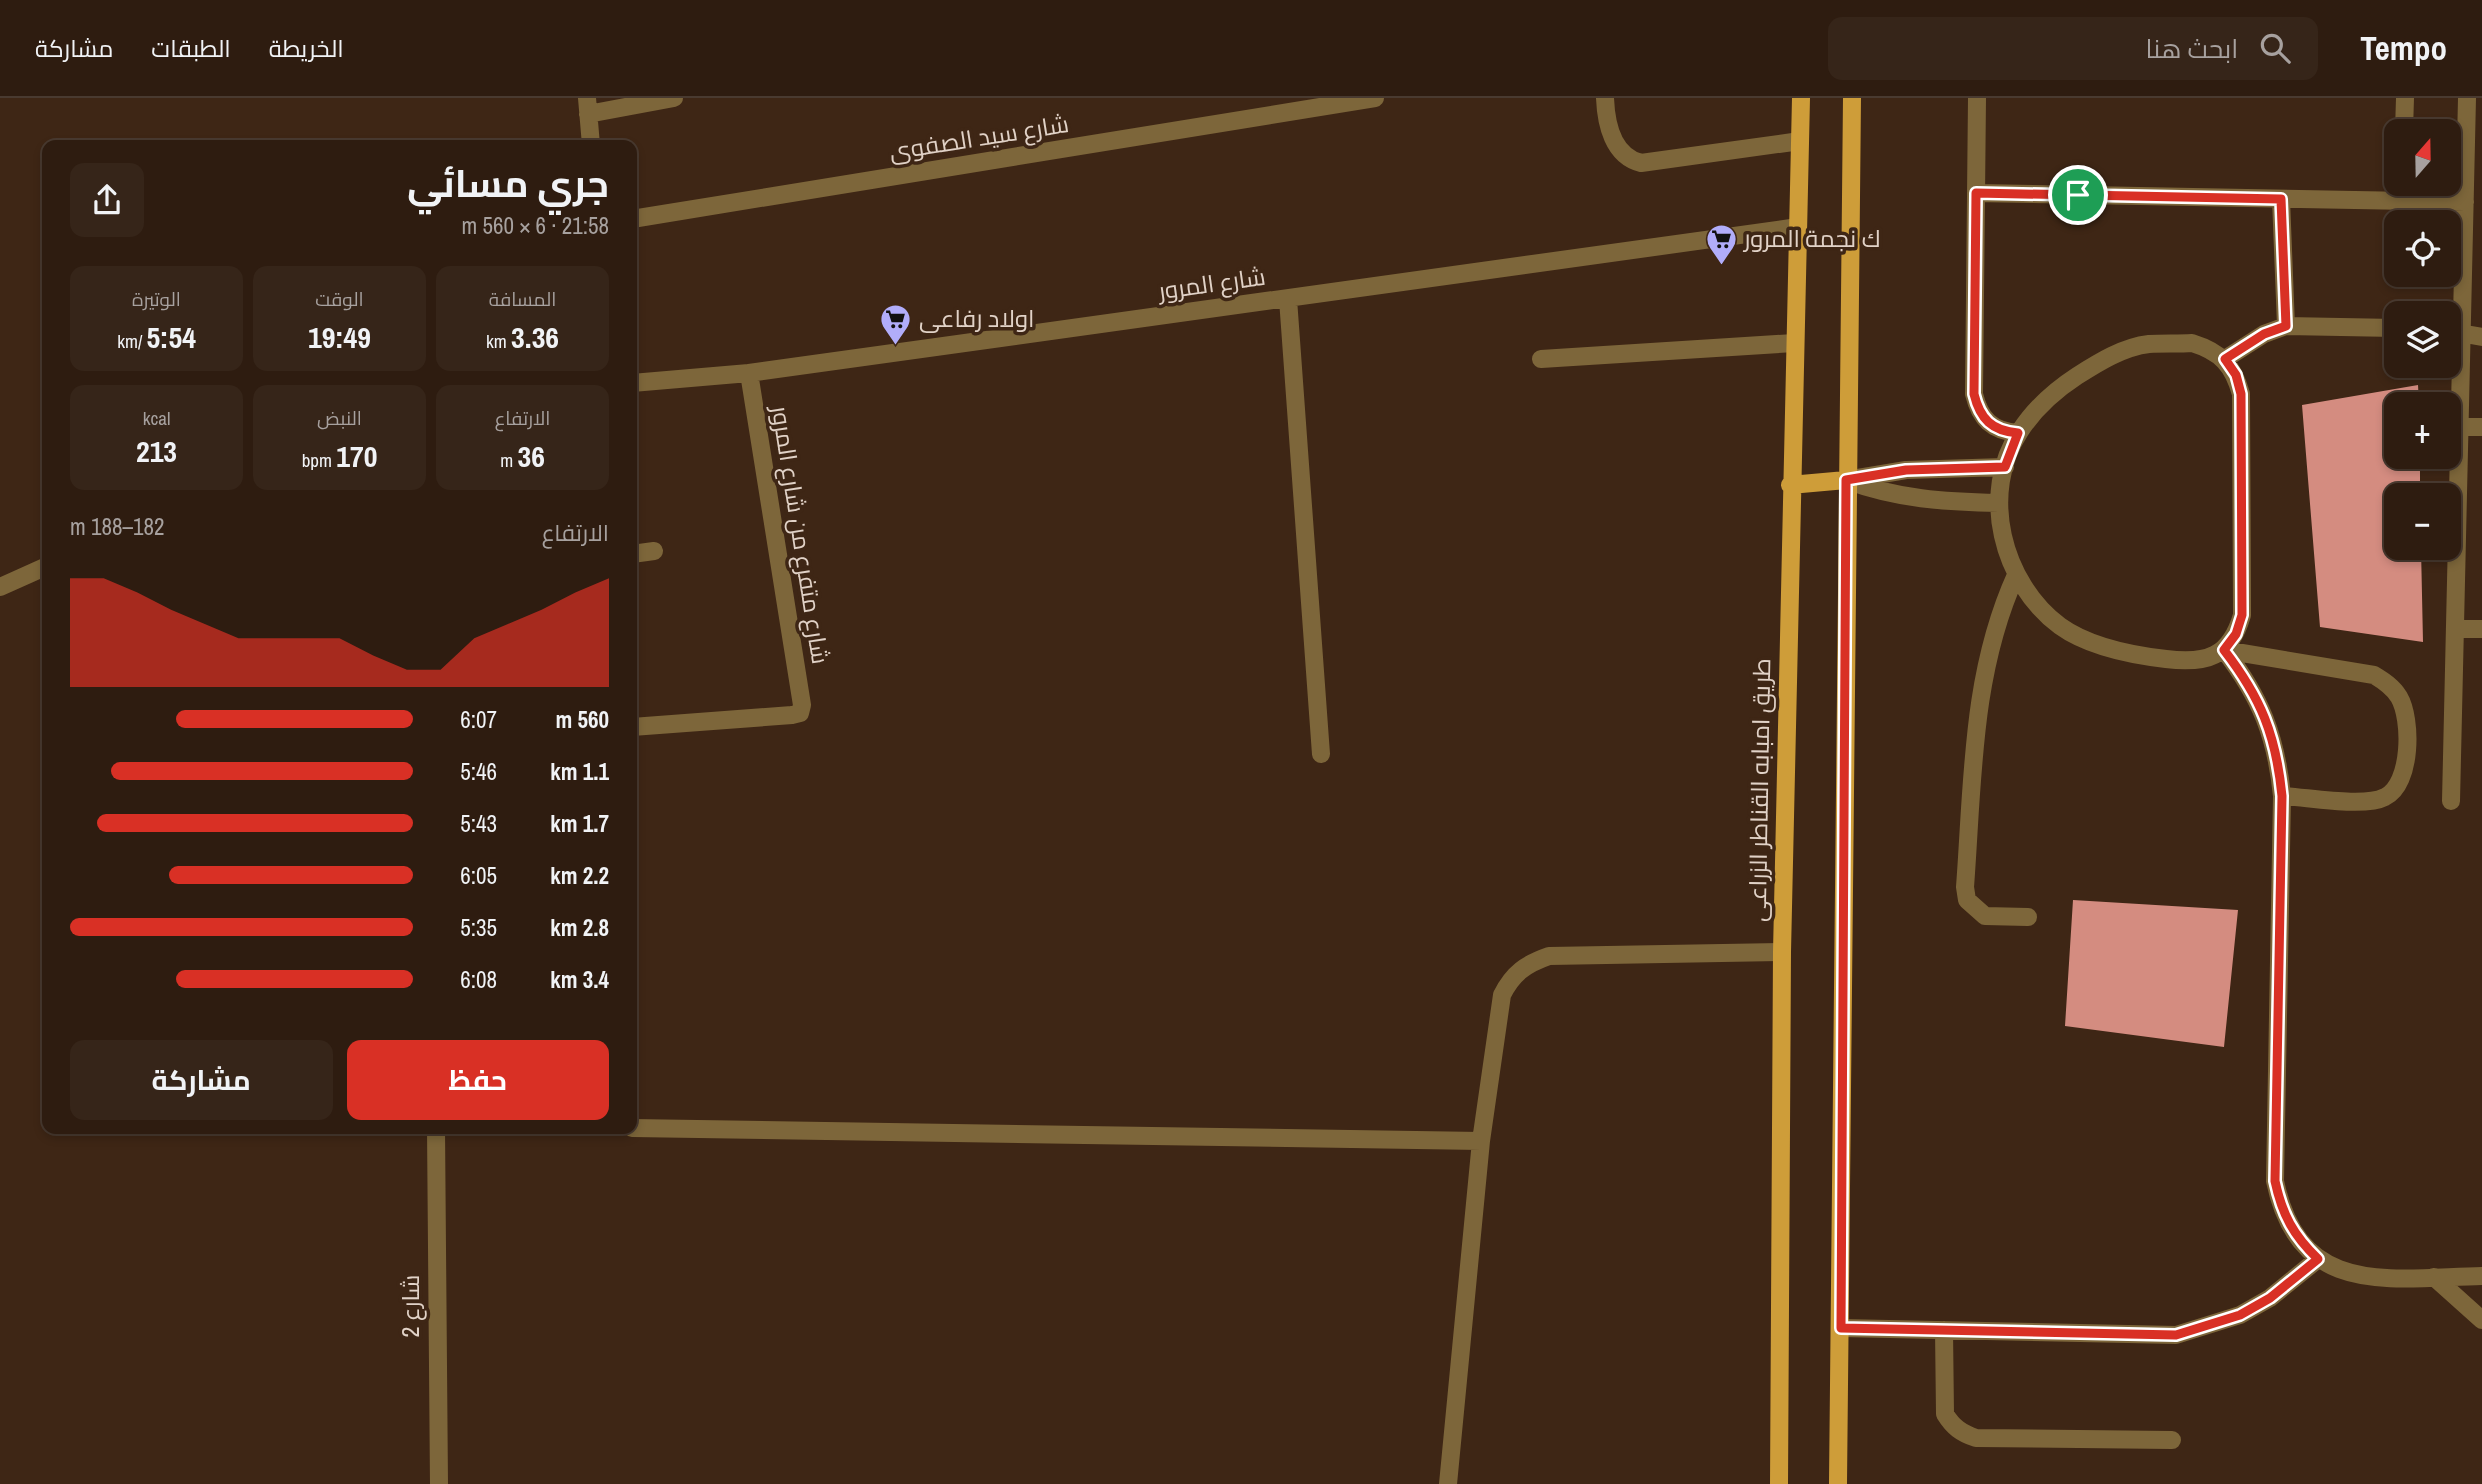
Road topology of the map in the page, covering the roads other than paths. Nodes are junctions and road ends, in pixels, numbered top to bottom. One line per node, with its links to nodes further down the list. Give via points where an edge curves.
1 (674, 98): 9 (street)
2 (1375, 98): 18 (street, شارع سيد الصفوى)
3 (1605, 98): 12 (street, via 1615,147 1621,155 1641,163)
4 (1801, 98): 12 (main road, طريق امبابه القناطر الزراعى)
5 (1852, 98): 36 (main road)
6 (1977, 98): 13 (street)
7 (2405, 98): 10 (street)
8 (2467, 98): 17 (street)
9 (588, 106): 11 (street)
10 (2404, 119)
11 (591, 140)
12 (1800, 141): 19 (main road, طريق امبابه القناطر الزراعى)
13 (1976, 193): 16 (street); 33 (street, via 1974,394 1987,423 2001,432)
14 (2384, 193): 16 (street)
15 (2428, 196): 17 (street)
16 (2281, 199): 22 (street)
17 (2465, 202): 21 (street)
18 (637, 218)
19 (1798, 227): 20 (street, شارع المرور); 26 (main road, طريق امبابه القناطر الزراعى)
20 (1288, 299): 29 (street, شارع المرور); 48 (street)
21 (2458, 301)
22 (2286, 326): 23 (street); 28 (street)
23 (2384, 328)
24 (2461, 333): 25 (street)
25 (2482, 337)
26 (1794, 343): 27 (street); 37 (main road, طريق امبابه القناطر الزراعى)
27 (1541, 359)
28 (2225, 359): 33 (street, via 2192,343 2147,344 2106,357 2040,404); 46 (street, via 2241,394 2242,615)
29 (749, 373): 30 (street, شارع المرور); 47 (street, شارع متفرع من شارع المرور, via 801,709)
30 (637, 383)
31 (2461, 427): 32 (street)
32 (2482, 428)
33 (2018, 433): 34 (street)
34 (2005, 467): 36 (street, via 1906,470); 38 (street)
35 (2459, 469): 44 (street)
36 (1846, 480): 37 (main road); 38 (street, via 1913,499); 60 (main road)
37 (1790, 485): 52 (main road, طريق امبابه القناطر الزراعى)
38 (1999, 503): 42 (street, via 2003,540)
39 (653, 551): 40 (street)
40 (637, 553)
41 (42, 568): 43 (street)
42 (2016, 575): 46 (street, via 2036,604 2061,626 2099,645 2181,661 2204,660); 51 (street, via 1991,640 1980,695 1965,887 1967,900 1984,916)
43 (0, 587)
44 (2455, 629): 45 (street); 50 (street)
45 (2482, 629)
46 (2224, 650): 49 (street, via 2248,682 2266,718 2278,756); 49 (street, via 2374,676 2389,684 2405,712 2404,770 2397,787 2385,797 2370,802)
47 (637, 726)
48 (1321, 754)
49 (2282, 796): 56 (street, via 2275,1181 2281,1211 2296,1237)
50 (2451, 801)
51 (2028, 917)
52 (1782, 952): 55 (street, via 1549,956 1527,963 1509,979 1502,995); 65 (main road, طريق امبابه القناطر الزراعى)
53 (637, 1128): 55 (street)
54 (436, 1134): 63 (street, شارع 2)
55 (1481, 1141): 64 (street)
56 (2318, 1259): 58 (street, via 2351,1275); 61 (street, via 2270,1298 2240,1315 2176,1335)
57 (2482, 1276): 58 (street)
58 (2434, 1277): 59 (street)
59 (2482, 1321)
60 (1841, 1328): 61 (street); 66 (main road)
61 (1944, 1330): 62 (street, via 1945,1414 1963,1433 1976,1438)
62 (2172, 1440)
63 (439, 1484)
64 (1448, 1484)
65 (1779, 1484)
66 (1838, 1484)

